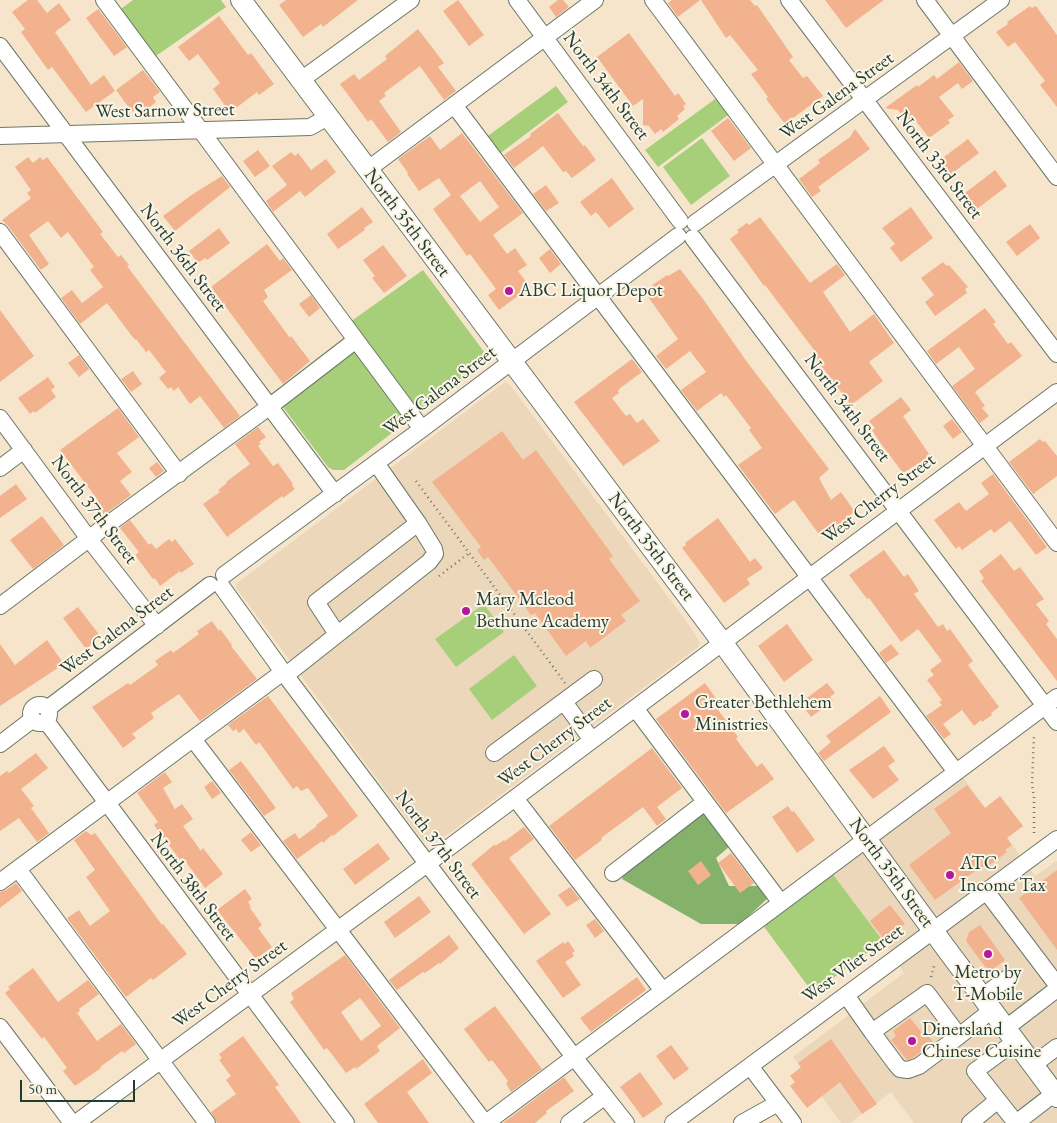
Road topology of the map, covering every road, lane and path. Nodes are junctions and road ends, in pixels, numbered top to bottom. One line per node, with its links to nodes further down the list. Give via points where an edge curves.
1 (104, 0): 17 (street)
2 (241, 0): 13 (main road, North 35th Street)
3 (411, 0): 13 (street)
4 (517, 0): 11 (street, North 34th Street)
5 (595, 0): 11 (street)
6 (653, 0): 20 (street)
7 (789, 0): 14 (street, North 33rd Street)
8 (925, 0): 10 (street)
9 (1001, 0): 10 (street, West Galena Street)
10 (953, 36): 14 (street, West Galena Street); 22 (street)
11 (545, 38): 15 (street); 23 (street, North 34th Street)
12 (0, 46): 18 (street, North 36th Street)
13 (301, 80): 16 (main road, North 35th Street)
14 (864, 100): 20 (street, West Galena Street); 27 (street, North 33rd Street)
15 (454, 105): 21 (street); 25 (street)
16 (328, 117): 17 (street, West Sarnow Street, via 310,127); 21 (main road, North 35th Street)
17 (200, 130): 18 (street, West Sarnow Street); 26 (street)
18 (66, 133): 19 (street, West Sarnow Street); 30 (street, North 36th Street)
19 (0, 136)
20 (775, 165): 23 (street, West Galena Street); 33 (street)
21 (367, 170): 28 (main road, North 35th Street)
22 (1057, 176)
23 (687, 230): 25 (street, West Galena Street); 40 (street, North 34th Street)
24 (0, 232): 37 (street)
25 (598, 296): 28 (street, West Galena Street); 44 (street)
26 (356, 340): 30 (street); 32 (street)
27 (1057, 354)
28 (511, 362): 32 (street, West Galena Street); 49 (main road, North 35th Street)
29 (1057, 392): 33 (street, West Cherry Street)
30 (269, 407): 37 (street); 39 (street, North 36th Street)
31 (0, 418): 34 (street, North 37th Street)
32 (422, 429): 35 (street, West Galena Street)
33 (984, 446): 40 (street, West Cherry Street); 43 (street)
34 (24, 450): 36 (street); 42 (street, North 37th Street)
35 (376, 463): 39 (street, West Galena Street); 41 (street)
36 (0, 468)
37 (179, 474): 42 (street)
38 (416, 481): 52 (path)
39 (335, 494): 45 (street, West Galena Street)
40 (899, 510): 44 (street, West Cherry Street); 53 (street, North 34th Street)
41 (418, 523): 48 (street, via 434,549 433,558); 48 (street, via 316,602)
42 (89, 539): 46 (street); 47 (street, North 37th Street)
43 (1057, 543)
44 (809, 577): 49 (street, West Cherry Street); 62 (street)
45 (219, 583): 47 (street, West Galena Street); 50 (street, North 37th Street)
46 (1, 603)
47 (157, 626): 55 (street, West Galena Street)
48 (337, 634): 50 (street)
49 (722, 642): 54 (street, West Cherry Street); 67 (main road, North 35th Street)
50 (284, 673): 58 (street); 69 (street, North 37th Street)
51 (594, 679): 52 (street)
52 (569, 698): 59 (street); 61 (street)
53 (1051, 702): 56 (street, North 34th Street); 62 (street)
54 (635, 708): 59 (street, West Cherry Street); 64 (street)
55 (42, 716): 60 (street, West Galena Street); 65 (street, North 38th Street)
56 (1057, 722)
57 (1035, 726): 66 (path)
58 (192, 739): 65 (street); 75 (street)
59 (592, 740): 63 (street, West Cherry Street)
60 (0, 744)
61 (494, 754)
62 (956, 772): 67 (street)
63 (515, 798): 69 (street, West Cherry Street); 80 (street)
64 (705, 802): 71 (street); 74 (street)
65 (106, 803): 70 (street); 81 (street, North 38th Street)
66 (1034, 833)
67 (867, 839): 74 (street); 76 (main road, North 35th Street)
68 (1057, 839): 73 (street, West Vliet Street)
69 (428, 864): 75 (street, West Cherry Street); 89 (street, North 37th Street)
70 (18, 868): 72 (street); 90 (street)
71 (613, 873)
72 (0, 882)
73 (986, 891): 76 (street, West Vliet Street); 78 (street)
74 (781, 903): 80 (street)
75 (338, 930): 81 (street, West Cherry Street); 103 (street)
76 (933, 930): 82 (street, West Vliet Street); 83 (main road, North 35th Street)
77 (1009, 977): 83 (street)
78 (1057, 984)
79 (1057, 989): 86 (street)
80 (663, 991): 89 (street)
81 (249, 994): 90 (street, West Cherry Street); 102 (street, North 38th Street)
82 (846, 995): 84 (street); 92 (street, West Vliet Street)
83 (987, 1003): 86 (main road, North 35th Street); 87 (street)
84 (872, 1032): 87 (street, via 895,1064 908,1070 920,1066); 87 (street, via 927,993)
85 (2, 1035): 99 (street)
86 (1010, 1035): 91 (main road, North 35th Street); 95 (street, via 975,1071)
87 (958, 1036)
88 (1057, 1047): 91 (street)
89 (574, 1057): 94 (street, North 37th Street); 103 (street)
90 (160, 1060): 100 (street, West Cherry Street); 101 (street)
91 (1033, 1065): 93 (main road, North 35th Street)
92 (750, 1066): 96 (street); 97 (street, West Vliet Street)
93 (1056, 1095): 109 (street)
94 (605, 1096): 104 (street); 105 (street, North 37th Street)
95 (998, 1100): 108 (street); 109 (street)
96 (778, 1103): 98 (street); 107 (street)
97 (691, 1118): 106 (street, West Vliet Street)
98 (751, 1121)
99 (72, 1123)
100 (76, 1123)
101 (208, 1123)
102 (346, 1123)
103 (485, 1123)
104 (570, 1123)
105 (626, 1123)
106 (673, 1123)
107 (793, 1123)
108 (970, 1123)
109 (1016, 1123)

